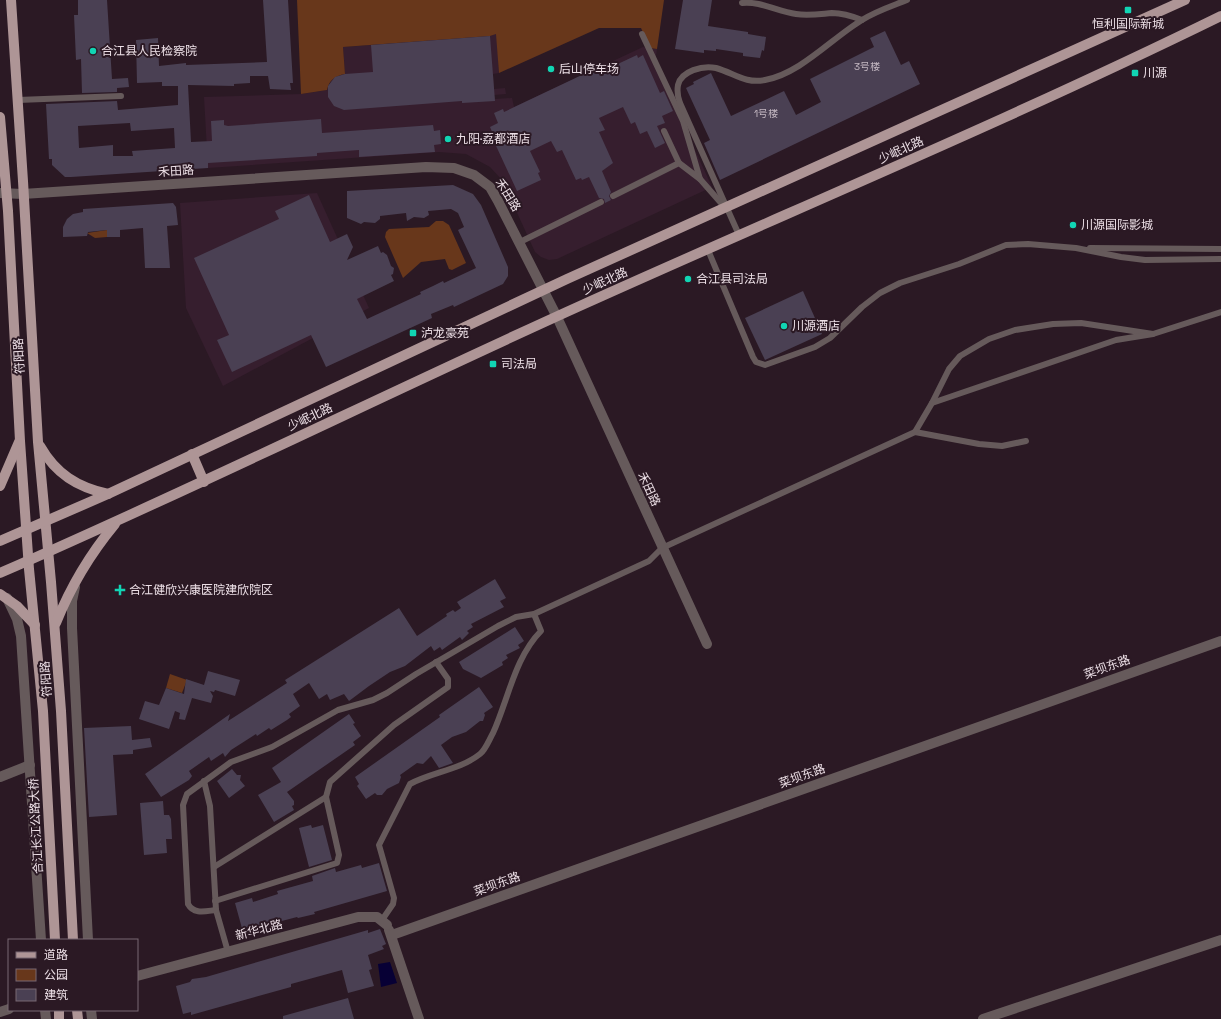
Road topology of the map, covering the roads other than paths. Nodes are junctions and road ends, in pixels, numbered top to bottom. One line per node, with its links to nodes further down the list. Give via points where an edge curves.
1 (11, 0): 9 (main road, 符阳路)
2 (906, 0): 6 (lane)
3 (1185, 0): 18 (main road, 少岷北路)
4 (742, 3): 6 (lane, via 753,3 794,14 809,16 833,13)
5 (1221, 16): 19 (main road, 少岷北路, via 1090,79)
6 (862, 20): 18 (lane, via 823,50 770,79 754,82 743,80 708,67 689,72 681,79 678,86 680,103)
7 (642, 34): 13 (lane, via 683,122)
8 (122, 96): 9 (lane)
9 (18, 100): 14 (main road, 符阳路)
10 (0, 117): 16 (main road, 符阳路)
11 (664, 131): 12 (lane)
12 (679, 163): 13 (lane); 15 (lane)
13 (700, 179): 18 (lane)
14 (23, 194): 16 (street, 禾田路); 20 (street, 禾田路, via 426,167 454,168 474,175 490,187); 33 (main road, 符阳路)
15 (613, 196)
16 (3, 197): 31 (main road, 符阳路)
17 (601, 202): 20 (lane)
18 (725, 208): 19 (lane); 25 (main road, 少岷北路)
19 (738, 235): 23 (main road, 少岷北路)
20 (520, 242): 25 (street, 禾田路)
21 (1076, 248): 22 (lane); 23 (lane, via 1006,245 959,264 900,282 862,307 830,338 765,365 756,362 753,357); 24 (lane, via 1145,260)
22 (1221, 249)
23 (708, 250): 27 (main road, 少岷北路)
24 (1221, 259)
25 (543, 291): 27 (street, 禾田路); 34 (main road, 少岷北路)
26 (1221, 312): 28 (lane)
27 (557, 317): 35 (main road, 少岷北路); 42 (street, 禾田路)
28 (1153, 334): 29 (lane, via 1116,340); 29 (lane, via 1081,323 1015,330 989,339 960,356 949,369)
29 (932, 403): 30 (lane)
30 (915, 432): 32 (lane, via 1002,446); 42 (lane)
31 (20, 441): 36 (main road); 40 (main road, 符阳路)
32 (1026, 441)
33 (38, 442): 37 (main road, via 47,458 64,476 90,490); 38 (main road, 符阳路)
34 (192, 454): 35 (main road); 37 (main road, 少岷北路)
35 (204, 482): 39 (main road, 少岷北路)
36 (0, 486)
37 (108, 494): 38 (main road, 少岷北路)
38 (46, 521): 40 (main road, 少岷北路); 43 (main road, 符阳路)
39 (116, 522): 43 (main road, 少岷北路); 46 (main road, via 96,548)
40 (27, 529): 41 (main road, 少岷北路); 44 (main road, 符阳路)
41 (0, 541)
42 (662, 548): 48 (lane, via 649,561); 52 (street, 禾田路)
43 (48, 551): 44 (main road, 少岷北路); 50 (main road, 符阳路)
44 (28, 560): 45 (main road, 少岷北路); 49 (main road, 符阳路)
45 (0, 573)
46 (77, 581): 50 (main road, via 62,607); 67 (street, via 72,601 72,628)
47 (4, 596): 49 (main road); 55 (street, 符阳路, via 17,619 21,636)
48 (534, 614): 53 (lane, via 498,626); 62 (lane, via 541,631 531,641 486,747 468,761 410,784 381,838 380,850 394,898)
49 (35, 626): 54 (main road, 符阳路)
50 (55, 626): 66 (main road, 符阳路)
51 (1221, 641): 63 (street, 菜坝东路)
52 (707, 644)
53 (436, 662): 57 (lane, via 387,693 373,700 338,710 272,747 231,762); 58 (lane, via 448,679 448,687 394,725 338,774 330,782)
54 (43, 711): 65 (main road, 合江长江公路大桥)
55 (30, 765): 56 (street); 64 (street, 符阳路)
56 (0, 777)
57 (204, 781): 59 (lane, via 210,806); 61 (lane, via 187,794 183,804 187,901 194,911)
58 (326, 797): 59 (lane); 60 (lane, via 339,855 337,863)
59 (214, 867): 60 (lane)
60 (215, 901): 61 (lane)
61 (216, 910): 69 (lane)
62 (384, 922): 63 (street); 69 (street, 新华北路, via 372,916 358,917)
63 (392, 935): 71 (street)
64 (41, 939)
65 (55, 939)
66 (73, 939)
67 (88, 939)
68 (1221, 940): 72 (street)
69 (228, 952): 70 (street, 新华北路)
70 (138, 976)
71 (419, 1019)
72 (983, 1019)

